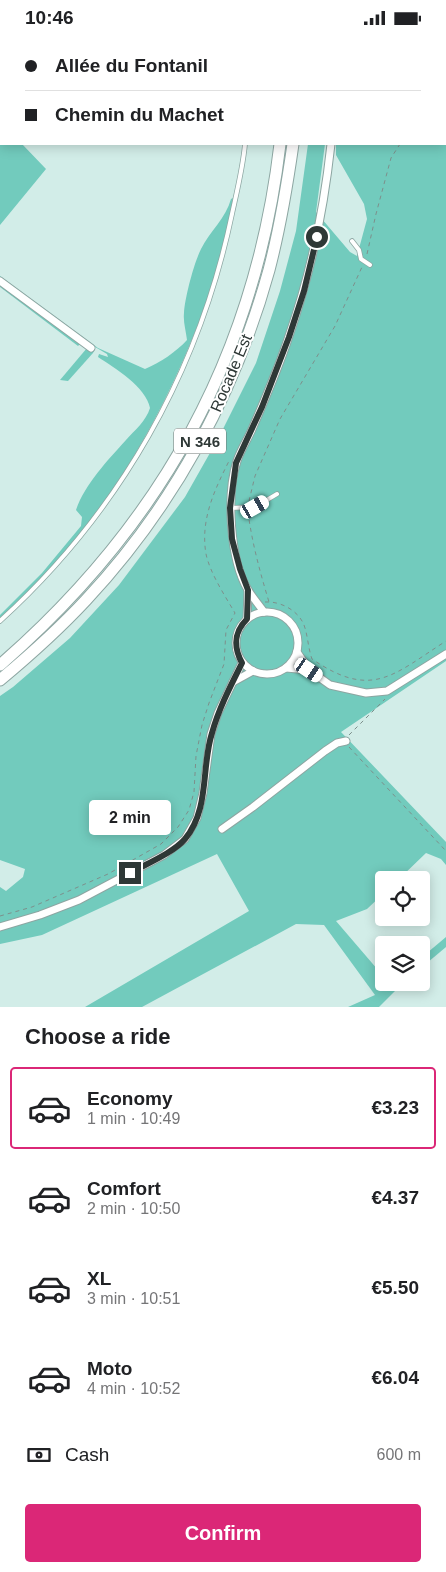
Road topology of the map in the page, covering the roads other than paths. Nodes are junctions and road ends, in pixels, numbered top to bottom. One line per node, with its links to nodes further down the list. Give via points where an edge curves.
1 (246, 145): 14 (lane, via 224,255 194,342 168,400 130,469 83,534)
2 (280, 145): 18 (highway, Rocade Est / N 346, via 267,228 247,301 215,384 190,434 157,490 109,555 52,618)
3 (292, 145): 22 (highway, Rocade Est / N 346, via 279,228 259,303 226,389 200,442 167,497 102,582 59,628)
4 (331, 145): 10 (street, via 317,237 304,291 262,407 236,463)
5 (352, 241): 6 (lane, via 361,259)
6 (370, 265)
7 (0, 281): 8 (street)
8 (91, 348)
9 (277, 494): 10 (lane, via 255,507)
10 (230, 508): 11 (street, via 232,539)
11 (248, 590): 12 (street); 13 (street)
12 (264, 612): 13 (street); 15 (street, via 279,615 291,623 297,637)
13 (247, 619): 17 (street, via 236,635 235,645)
14 (0, 621)
15 (297, 652): 19 (street); 20 (street)
16 (446, 654): 20 (street, via 387,691 366,693 330,685)
17 (242, 663): 21 (street); 23 (street)
18 (0, 665)
19 (286, 668): 20 (street); 21 (street, via 270,675)
20 (309, 670)
21 (252, 671): 23 (street)
22 (0, 680)
23 (232, 683): 26 (street, via 211,734 197,818 185,839 164,855 79,900)
24 (346, 741): 25 (street, via 325,751)
25 (222, 829)
26 (0, 927)

